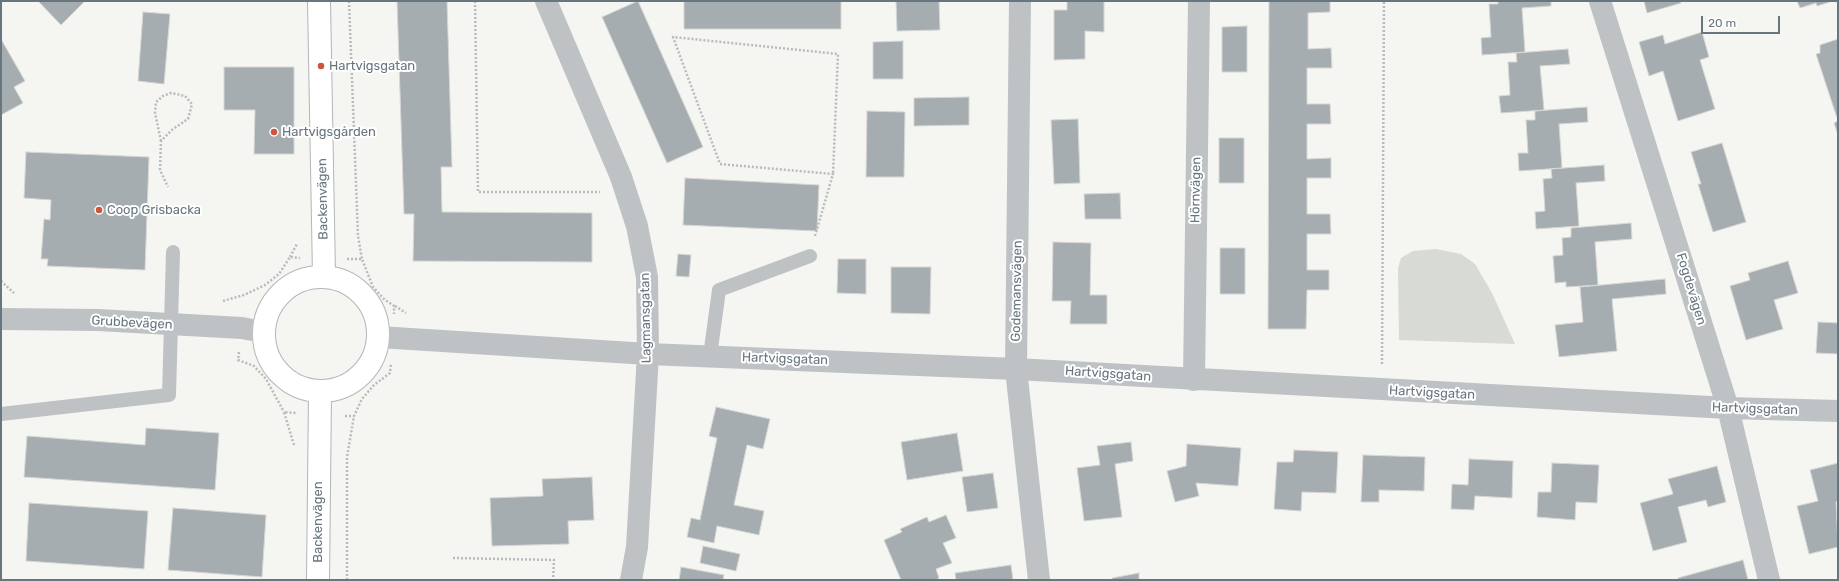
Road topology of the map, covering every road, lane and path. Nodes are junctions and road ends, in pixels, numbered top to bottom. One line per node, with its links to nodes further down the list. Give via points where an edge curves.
1 (319, 1): 16 (street, Backenvägen)
2 (349, 1): 15 (path, via 358,236)
3 (475, 1): 12 (path, via 478,192)
4 (546, 1): 12 (street, Lagmansgatan, via 622,177)
5 (1020, 1): 23 (street, Godemansvägen)
6 (1199, 1): 24 (street, Hörnvägen)
7 (1384, 1): 25 (path)
8 (1600, 1): 27 (street, Fogdevägen)
9 (161, 141): 9 (path, via 154,113 156,102 171,93 185,96 192,104 188,119); 11 (path, via 160,170)
10 (833, 174): 10 (path, via 720,164 673,37 838,54); 14 (path)
11 (168, 187)
12 (626, 192): 21 (street, Lagmansgatan, via 637,226 647,277)
13 (173, 252): 18 (lane)
14 (810, 256): 22 (lane, via 719,290)
15 (362, 259)
16 (324, 276): 19 (street, via 301,279 281,291 268,310); 20 (street, via 346,282 364,295 375,315)
17 (1, 319): 18 (street, Grubbevägen, via 98,320)
18 (170, 325): 19 (street, Grubbevägen, via 242,328); 29 (lane, via 169,395)
19 (263, 332): 26 (street, via 266,355 279,374 297,388)
20 (379, 337): 21 (street, Hartvigsgatan); 26 (street, via 374,359 361,377 342,389)
21 (648, 354): 22 (street, Hartvigsgatan); 35 (street, Lagmansgatan, via 637,548)
22 (710, 356): 23 (street, Hartvigsgatan)
23 (1016, 369): 24 (street, Hartvigsgatan); 36 (street, Godemansvägen)
24 (1194, 380): 25 (street, Hartvigsgatan)
25 (1382, 390): 27 (street, Hartvigsgatan)
26 (320, 393): 32 (street, Backenvägen)
27 (1728, 408): 28 (street, Hartvigsgatan); 37 (street, Fogdevägen)
28 (1838, 411)
29 (1, 414)
30 (354, 416): 33 (path, via 347,457)
31 (453, 558): 34 (path, via 554,560)
32 (318, 580)
33 (346, 580)
34 (553, 580)
35 (631, 580)
36 (1039, 580)
37 (1769, 580)

